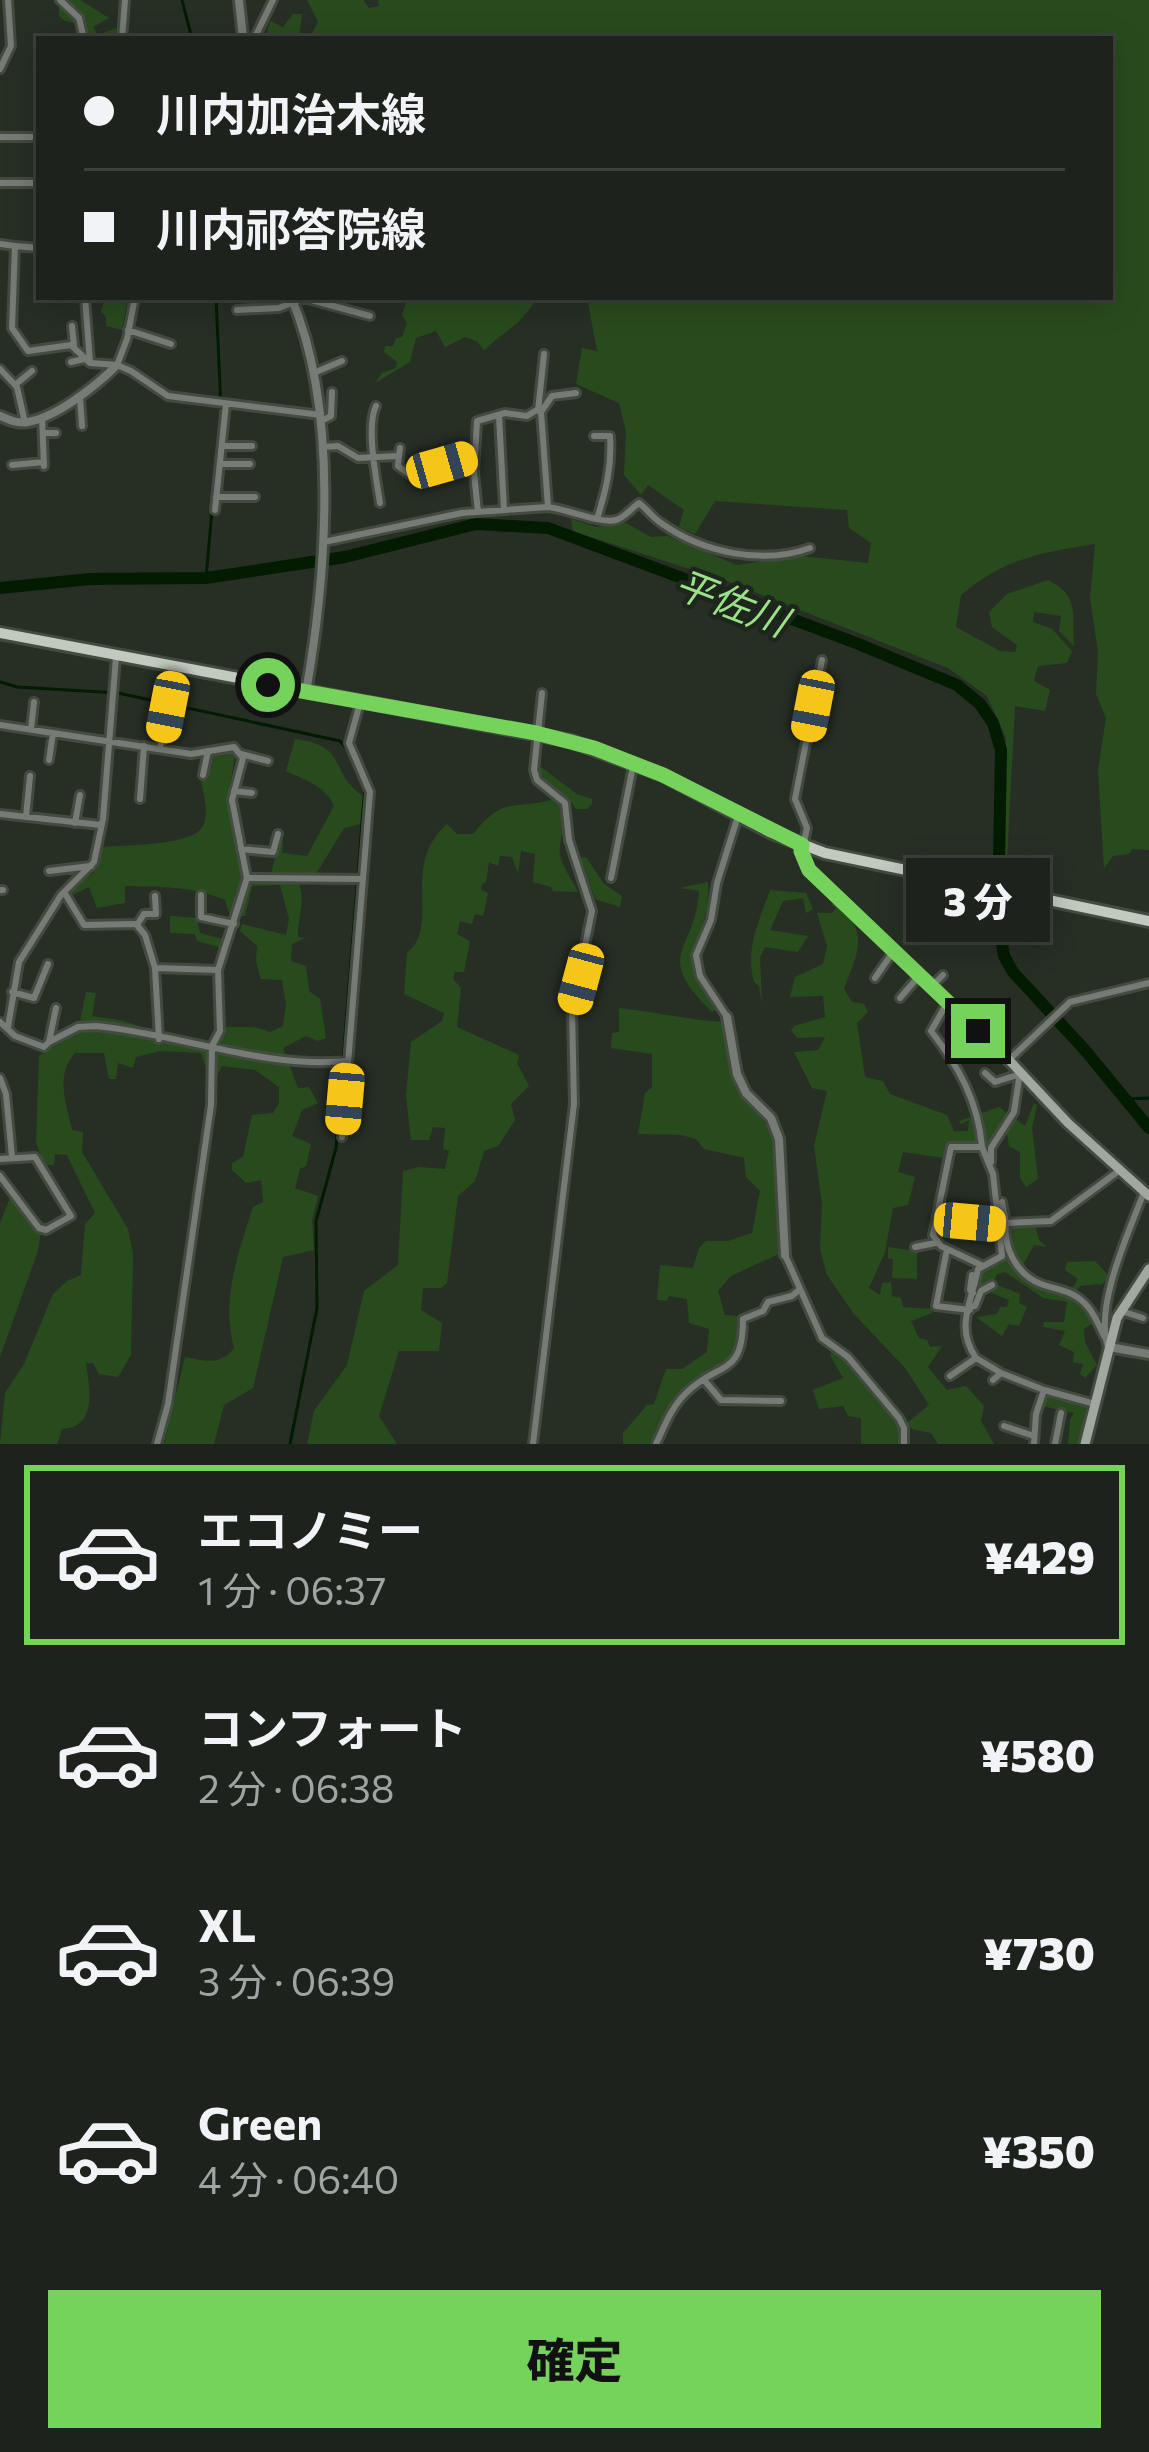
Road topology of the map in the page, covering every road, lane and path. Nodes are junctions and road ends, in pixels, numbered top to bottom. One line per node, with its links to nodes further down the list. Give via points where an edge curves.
1 (8, 0): 10 (street, via 11,46)
2 (60, 0): 6 (street, via 79,18)
3 (124, 0): 7 (street)
4 (238, 0): 8 (street)
5 (273, 0): 9 (street)
6 (83, 36)
7 (122, 36)
8 (243, 36)
9 (255, 36)
10 (0, 69)
11 (0, 137): 12 (street)
12 (31, 137)
13 (0, 183): 14 (street)
14 (36, 183)
15 (0, 244): 16 (street)
16 (15, 245): 17 (street); 27 (street, via 17,338 28,351)
17 (36, 248)
18 (85, 300): 29 (street)
19 (134, 300): 25 (street)
20 (292, 300): 22 (street); 35 (street)
21 (314, 300): 23 (street)
22 (237, 310)
23 (370, 316)
24 (72, 326): 27 (street)
25 (128, 330): 26 (street, via 169,343); 32 (street)
26 (171, 331)
27 (74, 346): 29 (street)
28 (544, 354): 42 (street)
29 (87, 361): 31 (street); 32 (street)
30 (342, 361): 35 (street)
31 (71, 362)
32 (117, 365): 39 (street); 40 (street, via 159,392)
33 (0, 369): 36 (street)
34 (32, 371): 36 (street)
35 (316, 372): 46 (street)
36 (15, 386): 47 (street)
37 (332, 392): 46 (street, via 331,416)
38 (576, 393): 42 (street, via 552,396)
39 (80, 394): 45 (street); 48 (street)
40 (223, 403): 46 (street); 52 (street)
41 (376, 406): 56 (street)
42 (538, 411): 43 (street); 63 (street)
43 (499, 415): 55 (street, via 477,421); 65 (street)
44 (0, 416): 47 (street)
45 (42, 417): 47 (street); 50 (street)
46 (321, 418): 54 (street)
47 (26, 423)
48 (82, 426)
49 (56, 433): 50 (street)
50 (44, 434): 59 (street, via 44,464)
51 (594, 436): 67 (street, via 610,436 611,450)
52 (222, 446): 53 (street); 57 (street)
53 (252, 446)
54 (322, 447): 56 (street); 68 (street)
55 (475, 455): 56 (street, via 409,474 399,454); 66 (street)
56 (373, 460): 62 (street)
57 (220, 464): 58 (street); 60 (street)
58 (250, 464)
59 (12, 465)
60 (216, 497): 61 (street); 64 (street)
61 (255, 497)
62 (380, 503)
63 (548, 507): 65 (street); 67 (street)
64 (214, 510)
65 (504, 511): 66 (street)
66 (478, 512): 68 (street)
67 (597, 518): 69 (street, via 621,519 639,503 660,523 714,548 759,559)
68 (322, 544): 73 (street)
69 (811, 548)
70 (0, 633): 71 (main road)
71 (116, 657): 73 (main road); 82 (street)
72 (822, 660): 102 (street, via 795,799 807,828)
73 (306, 692): 76 (main road)
74 (542, 694): 81 (street)
75 (34, 702): 79 (street)
76 (360, 703): 81 (main road); 108 (street, via 349,738 370,792)
77 (168, 707): 84 (street)
78 (0, 725): 79 (street)
79 (31, 729): 80 (street)
80 (53, 733): 82 (street); 87 (street)
81 (536, 733): 89 (main road); 180 (street, via 537,780 566,803 592,910 572,1010 574,1104)
82 (110, 740): 83 (street); 100 (street)
83 (144, 746): 84 (street); 95 (street)
84 (160, 749): 85 (street)
85 (208, 751): 86 (street, via 234,747); 90 (street)
86 (241, 754): 88 (street); 92 (street)
87 (49, 760)
88 (268, 761)
89 (634, 763): 97 (main road); 107 (street)
90 (203, 775)
91 (30, 776): 98 (street)
92 (234, 790): 93 (street); 103 (street)
93 (252, 793)
94 (80, 795): 99 (street)
95 (140, 800)
96 (0, 814): 98 (street)
97 (738, 816): 102 (main road); 128 (street, via 696,956)
98 (26, 817): 99 (street)
99 (75, 823): 100 (street)
100 (101, 825): 104 (street)
101 (278, 835): 103 (street, via 273,852)
102 (802, 845): 112 (main road); 115 (main road, via 809,870)
103 (242, 849): 106 (street)
104 (92, 866): 105 (street); 109 (street)
105 (49, 872)
106 (247, 878): 108 (street); 114 (street)
107 (611, 878)
108 (360, 879): 134 (street)
109 (64, 892): 113 (street, via 84,925); 124 (street, via 19,962)
110 (202, 895): 114 (street, via 201,916)
111 (155, 896): 113 (street, via 155,914)
112 (1149, 921)
113 (137, 925): 117 (street)
114 (236, 925): 118 (street)
115 (893, 951): 120 (main road); 121 (street)
116 (48, 964): 124 (street, via 34,998)
117 (155, 968): 118 (street); 130 (street)
118 (218, 970): 132 (street, via 220,1031)
119 (943, 975): 123 (street)
120 (919, 976): 123 (main road); 125 (street)
121 (874, 978)
122 (1149, 983): 133 (street, via 1070,1002)
123 (931, 987): 126 (main road)
124 (12, 992): 129 (street)
125 (900, 998)
126 (947, 1003): 133 (main road); 139 (street, via 931,1031 959,1067)
127 (56, 1009): 131 (street)
128 (727, 1017): 154 (street, via 737,1074 779,1139)
129 (4, 1024): 131 (street, via 38,1047)
130 (159, 1039): 131 (street, via 78,1027); 132 (street)
131 (50, 1042)
132 (212, 1046): 134 (street, via 278,1060); 179 (street, via 211,1105)
133 (1009, 1060): 136 (main road)
134 (346, 1061): 138 (street)
135 (985, 1072): 136 (street, via 995,1082)
136 (1018, 1074): 142 (main road); 143 (street, via 1014,1112 991,1148)
137 (0, 1078): 140 (street)
138 (342, 1137)
139 (982, 1147): 143 (street); 151 (street, via 951,1147)
140 (12, 1158): 141 (street); 145 (street, via 34,1156 71,1216 39,1228)
141 (0, 1159)
142 (1120, 1170): 147 (main road); 150 (street, via 1051,1221)
143 (993, 1174): 150 (street)
144 (0, 1176): 145 (street)
145 (8, 1187): 146 (street)
146 (0, 1192)
147 (1146, 1194): 166 (street, via 1111,1291)
148 (1002, 1202): 150 (street)
149 (970, 1222): 150 (street)
150 (1003, 1224): 155 (street)
151 (936, 1242): 152 (street); 153 (street)
152 (915, 1247)
153 (947, 1249): 156 (street); 162 (street, via 936,1306)
154 (785, 1255): 160 (street)
155 (1005, 1256): 156 (street); 166 (street, via 1039,1284 1081,1299)
156 (981, 1265): 161 (street)
157 (1149, 1269): 164 (main road)
158 (972, 1275): 161 (street)
159 (992, 1286): 162 (street)
160 (795, 1293): 163 (street); 172 (street, via 743,1318 742,1351); 182 (street, via 822,1338 899,1418)
161 (974, 1294): 162 (street)
162 (970, 1308): 168 (street, via 962,1334)
163 (784, 1309)
164 (1121, 1312): 165 (street); 166 (main road)
165 (1143, 1318)
166 (1106, 1341): 167 (street); 175 (main road)
167 (1149, 1354)
168 (976, 1358): 169 (street); 170 (street)
169 (1001, 1373): 171 (street); 173 (street)
170 (950, 1376)
171 (993, 1380)
172 (704, 1381): 174 (street, via 722,1400); 181 (street, via 683,1395)
173 (1044, 1390): 175 (street); 178 (street)
174 (781, 1401)
175 (1095, 1404): 184 (main road)
176 (1061, 1413): 183 (street)
177 (1004, 1426): 178 (street)
178 (1034, 1440)
179 (157, 1444)
180 (533, 1444)
181 (656, 1444)
182 (904, 1444)
183 (1055, 1444)
184 (1085, 1444)

